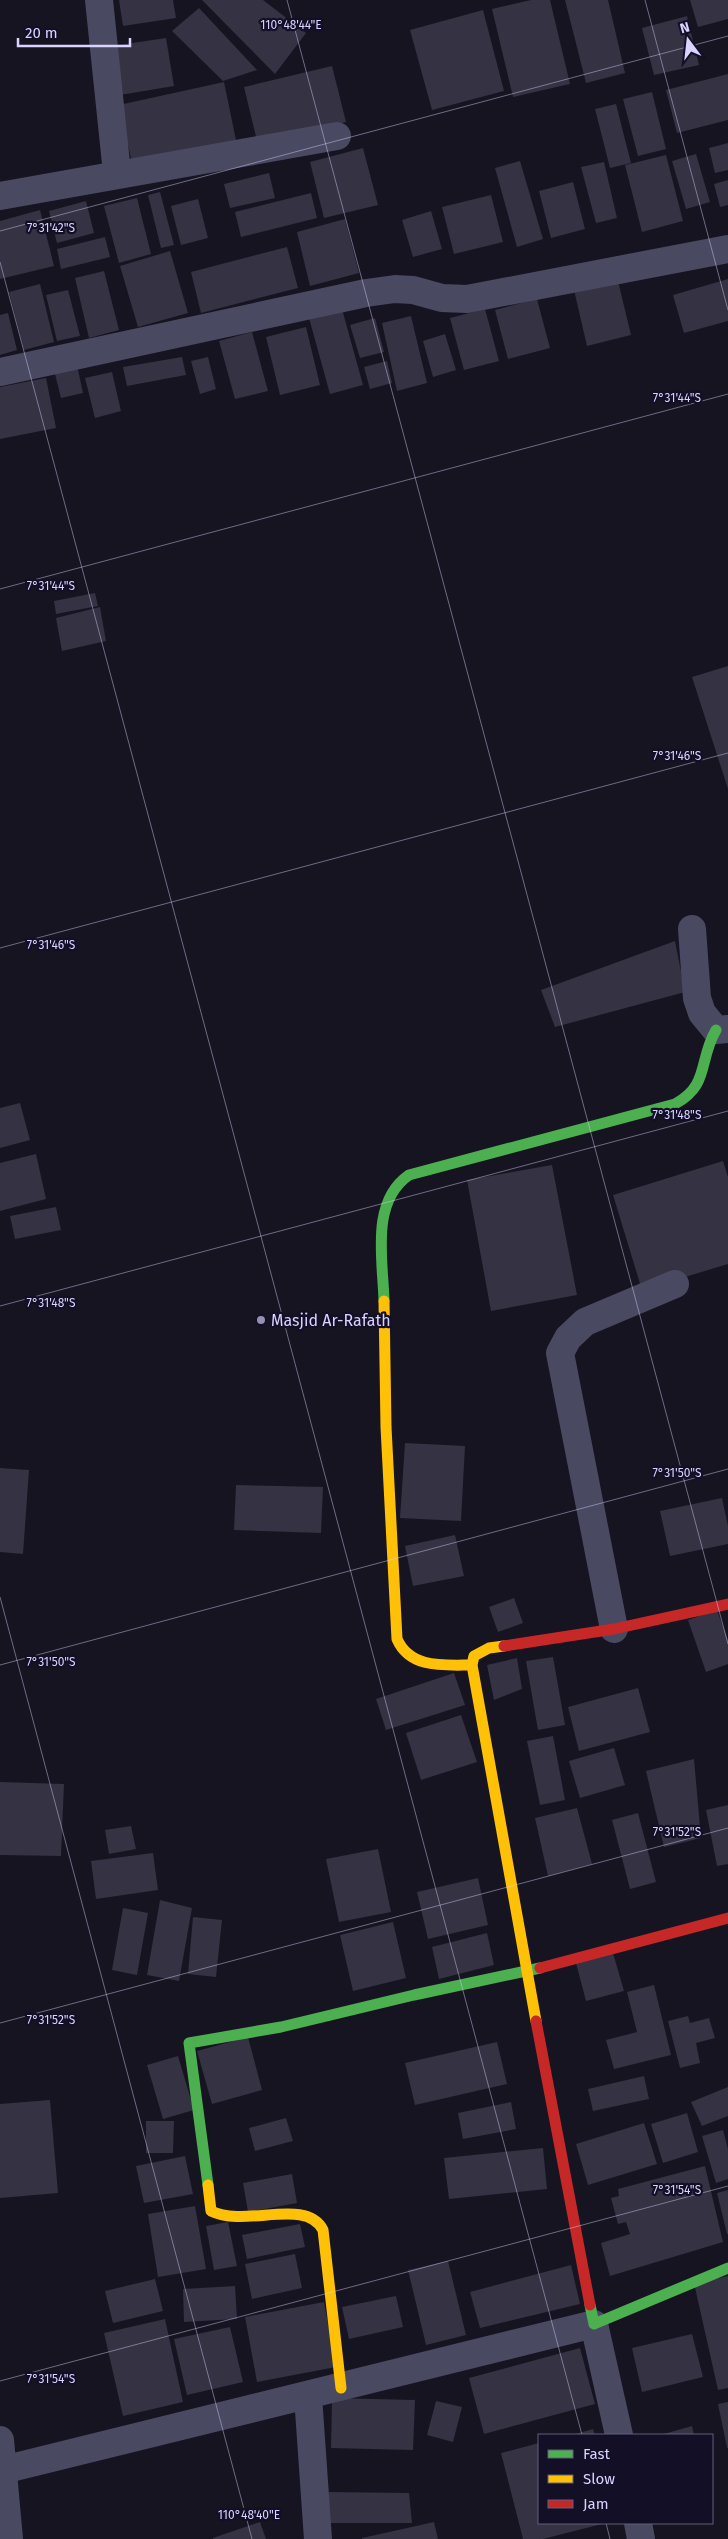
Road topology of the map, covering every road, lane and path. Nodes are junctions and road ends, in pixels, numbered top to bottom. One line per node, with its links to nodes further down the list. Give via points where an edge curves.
1 (99, 0): 3 (street)
2 (337, 136): 3 (street)
3 (117, 173): 4 (street)
4 (0, 196)
5 (728, 249): 6 (street, via 467,299 396,289 366,293)
6 (0, 372)
7 (692, 928): 8 (street, via 697,998 702,1013)
8 (722, 1029): 12 (street, via 706,1050 698,1088 690,1097 409,1175 397,1182 387,1198 382,1224 385,1417 399,1649 424,1664)
9 (675, 1284): 11 (street, via 585,1322 568,1338 560,1353)
10 (728, 1604): 11 (street)
11 (614, 1629): 12 (street, via 489,1648 474,1656)
12 (472, 1665): 14 (street)
13 (728, 1918): 14 (street)
14 (527, 1972): 16 (street); 17 (street, via 281,2027 189,2043 211,2211 216,2215 237,2218 304,2215 315,2218 323,2230)
15 (728, 2268): 16 (street)
16 (594, 2324): 17 (street); 19 (street)
17 (341, 2388): 18 (street)
18 (308, 2396): 21 (street); 24 (street)
19 (619, 2434)
20 (0, 2440): 21 (street)
21 (3, 2470): 23 (street)
22 (638, 2524): 25 (street)
23 (9, 2539)
24 (318, 2539)
25 (641, 2539)

